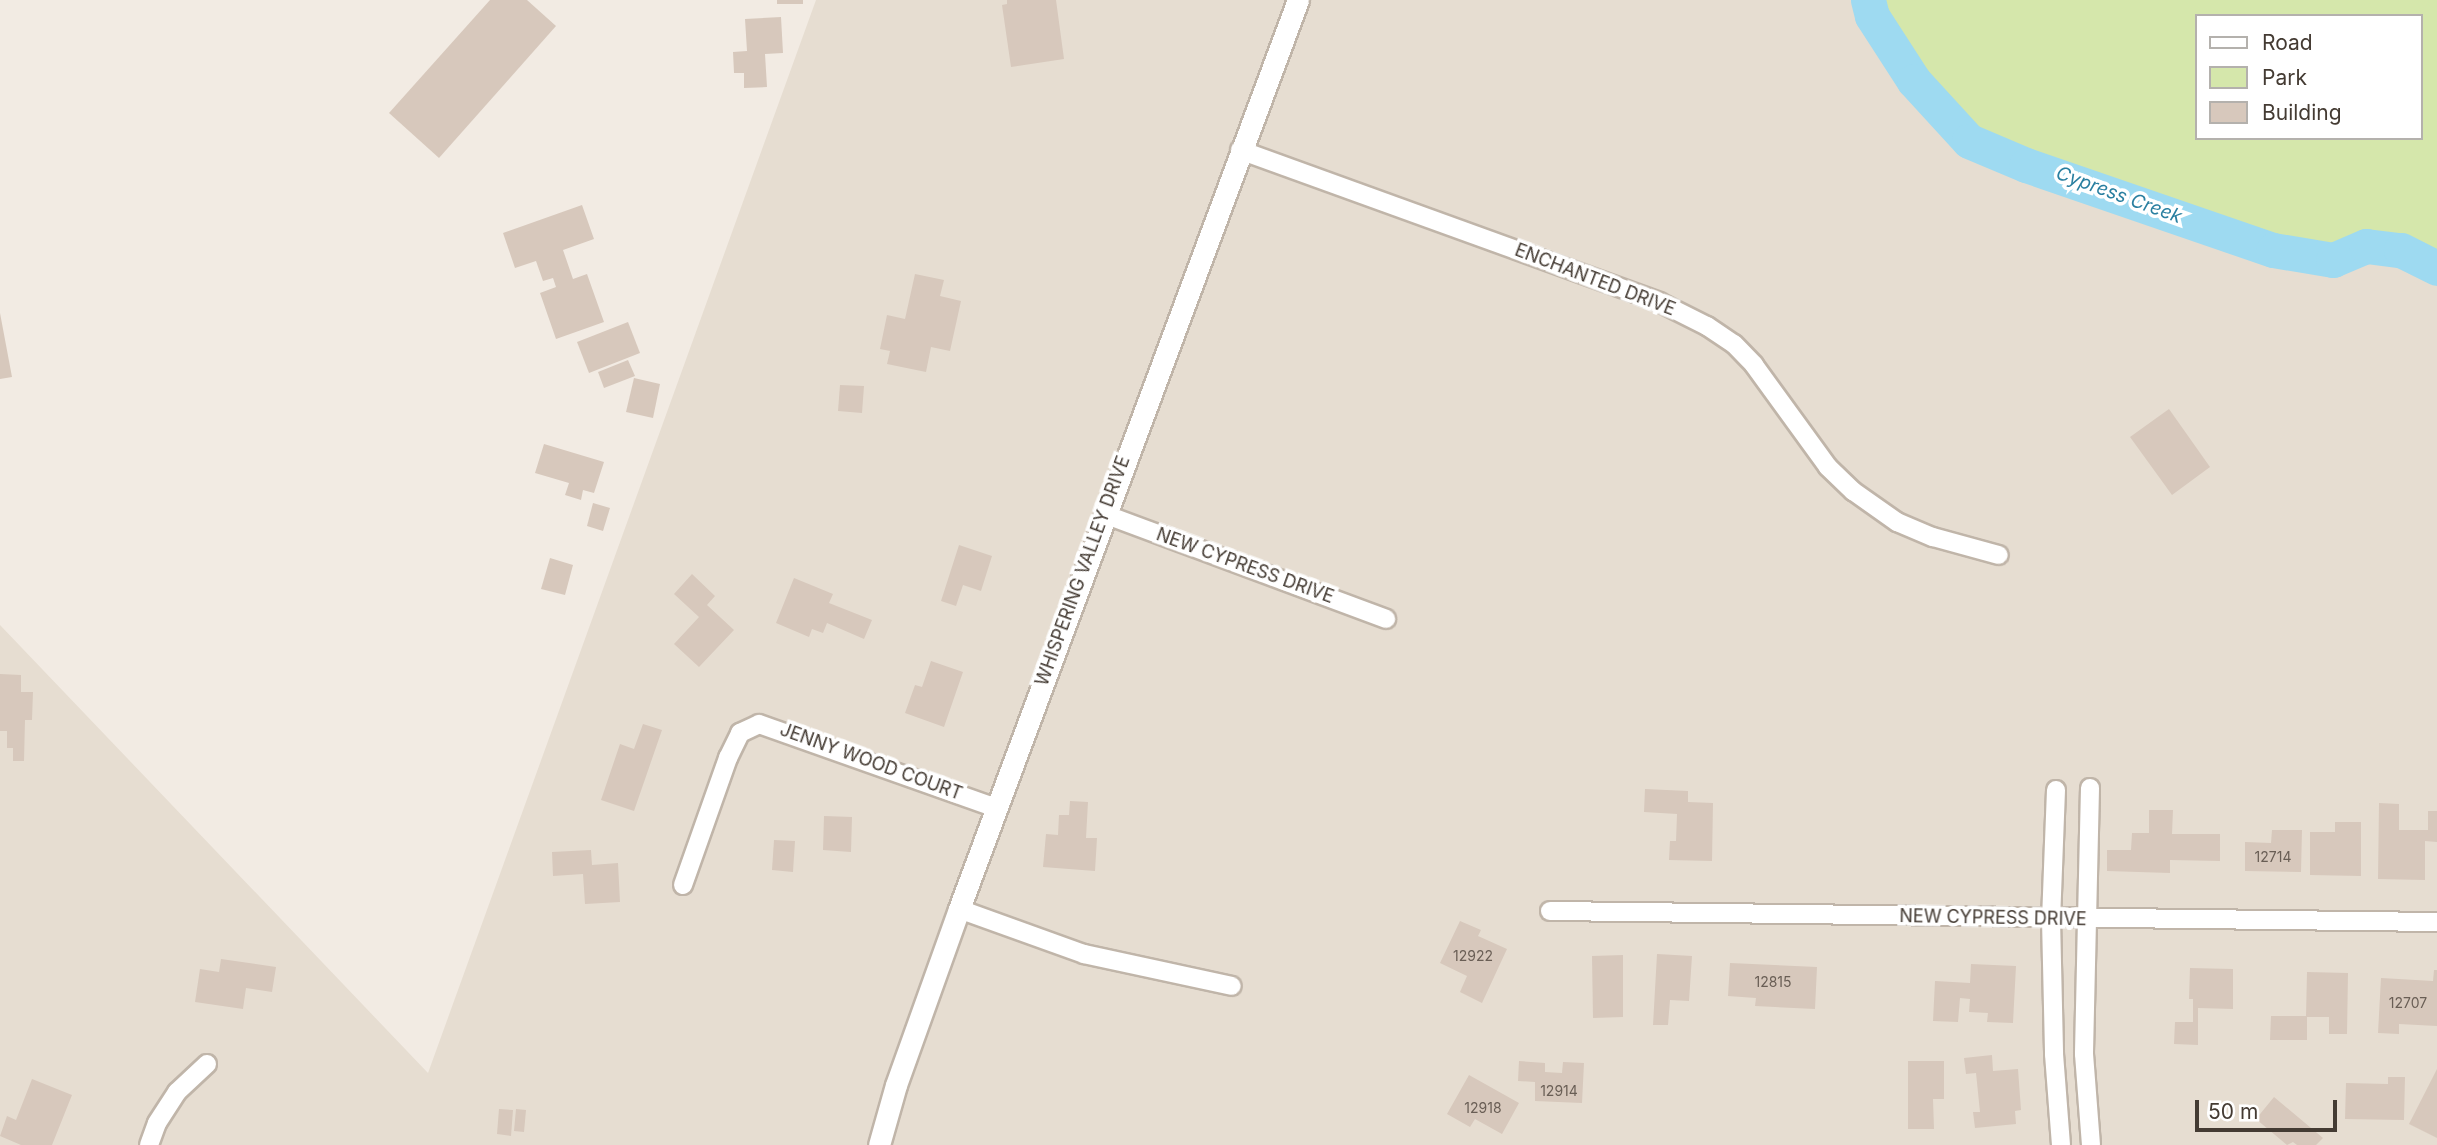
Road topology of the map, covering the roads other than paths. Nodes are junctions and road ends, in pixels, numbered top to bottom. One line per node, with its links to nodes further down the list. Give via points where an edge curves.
1 (1298, 0): 2 (street, WHISPERING VALLEY DRIVE)
2 (1240, 150): 3 (street, WHISPERING VALLEY DRIVE); 4 (street, ENCHANTED DRIVE, via 1659,302 1707,326 1754,365 1828,467 1853,491 1897,522)
3 (1104, 514): 5 (street, NEW CYPRESS DRIVE); 8 (street, WHISPERING VALLEY DRIVE)
4 (1999, 555)
5 (1386, 619)
6 (2090, 788): 13 (street)
7 (2056, 790): 12 (street)
8 (996, 808): 9 (street, JENNY WOOD COURT, via 759,724 740,733 728,758); 10 (street, WHISPERING VALLEY DRIVE)
9 (683, 885)
10 (958, 909): 15 (street, via 1084,954); 18 (street, WHISPERING VALLEY DRIVE)
11 (1550, 911): 12 (street, NEW CYPRESS DRIVE)
12 (2051, 919): 13 (street, NEW CYPRESS DRIVE); 19 (street, via 2054,1066)
13 (2086, 919): 14 (street, NEW CYPRESS DRIVE); 20 (street, via 2084,1054)
14 (2437, 922)
15 (1232, 985)
16 (207, 1064): 17 (street, via 177,1092)
17 (149, 1145)
18 (878, 1145)
19 (2061, 1145)
20 (2091, 1145)

